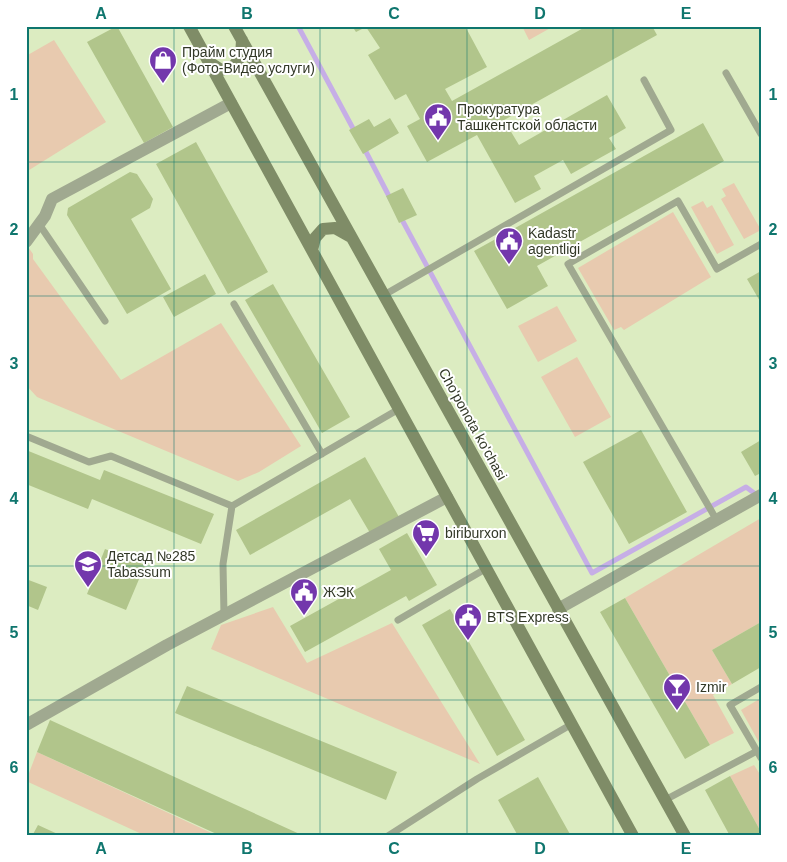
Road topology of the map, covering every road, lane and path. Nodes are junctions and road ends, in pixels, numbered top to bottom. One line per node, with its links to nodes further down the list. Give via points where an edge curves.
1 (189, 26): 4 (main road)
2 (234, 26): 3 (main road, Cho'ponota ko'chasi)
3 (242, 40): 4 (main road, via 241,56 234,68 221,70); 10 (main road, Cho'ponota ko'chasi)
4 (208, 60): 7 (main road)
5 (726, 73): 8 (lane)
6 (644, 80): 14 (lane, via 671,130)
7 (231, 102): 9 (street, via 52,198); 13 (main road)
8 (761, 134)
9 (39, 224): 11 (street); 16 (lane)
10 (353, 239): 13 (main road, via 335,228 323,229 315,238); 14 (main road, Cho'ponota ko'chasi)
11 (26, 242)
12 (761, 244): 23 (lane, via 718,269 678,201 568,264)
13 (312, 250): 17 (main road)
14 (384, 295): 25 (main road, Cho'ponota ko'chasi)
15 (234, 304): 19 (lane)
16 (105, 321)
17 (399, 409): 19 (lane); 21 (main road)
18 (26, 436): 22 (lane, via 89,462 111,456)
19 (322, 454): 22 (lane)
20 (761, 495): 23 (street)
21 (447, 497): 24 (main road); 26 (street)
22 (232, 506): 26 (lane, via 223,564)
23 (714, 516): 25 (street)
24 (487, 568): 27 (lane); 29 (main road)
25 (558, 609): 33 (main road, Cho'ponota ko'chasi)
26 (224, 615): 30 (street)
27 (398, 620)
28 (761, 687): 31 (lane, via 730,705)
29 (572, 724): 34 (lane); 35 (main road)
30 (26, 725)
31 (757, 751): 32 (lane); 33 (lane)
32 (761, 758)
33 (665, 800): 36 (main road, Cho'ponota ko'chasi)
34 (388, 836)
35 (633, 836)
36 (685, 836)

